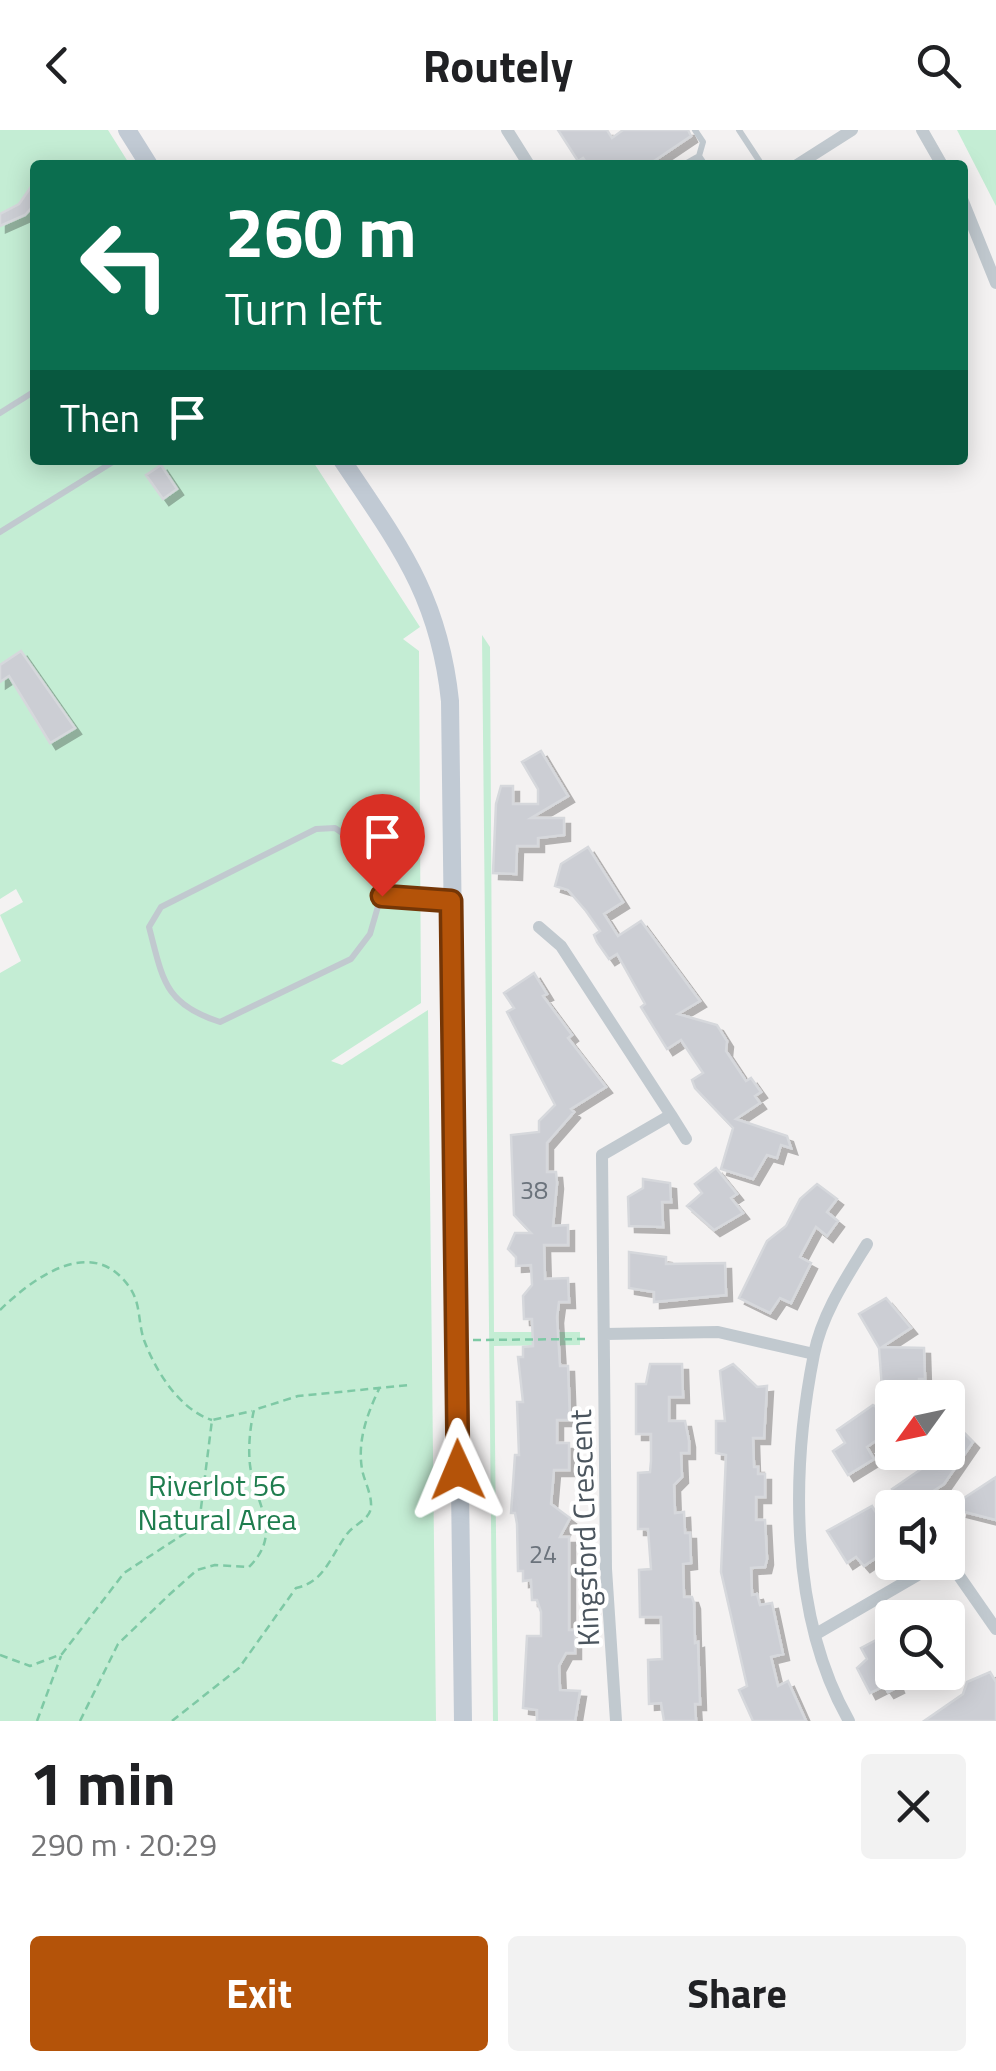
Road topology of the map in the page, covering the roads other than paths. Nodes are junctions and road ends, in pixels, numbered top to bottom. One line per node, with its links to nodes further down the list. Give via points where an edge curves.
1 (127, 130): 8 (street)
2 (507, 130): 9 (street)
3 (695, 130): 7 (lane, via 703,142)
4 (738, 130): 12 (lane)
5 (852, 130): 13 (street)
6 (922, 130): 14 (street)
7 (699, 156): 10 (lane); 11 (lane)
8 (146, 160)
9 (527, 160)
10 (692, 160)
11 (702, 160)
12 (759, 160)
13 (806, 160)
14 (939, 160)
15 (968, 214): 16 (street)
16 (996, 283)
17 (30, 394): 18 (lane)
18 (0, 413)
19 (108, 465): 21 (lane)
20 (345, 465): 23 (street, via 410,564 444,648)
21 (0, 532)
22 (382, 896): 22 (lane, via 355,842 335,828 316,829 162,907 149,928 162,976 185,1011 220,1022 351,959 370,934); 23 (lane)
23 (451, 901): 34 (street)
24 (539, 928): 25 (street, via 561,946)
25 (671, 1115): 26 (street); 28 (street, Kingsford Crescent, via 602,1155)
26 (686, 1138)
27 (867, 1244): 29 (street, via 836,1294)
28 (605, 1334): 29 (street, via 718,1332); 35 (street, Kingsford Crescent, via 606,1570)
29 (814, 1354): 33 (street, via 802,1459 802,1550)
30 (909, 1580): 33 (street)
31 (962, 1580): 32 (street)
32 (996, 1629)
33 (816, 1634): 36 (street)
34 (463, 1721)
35 (616, 1721)
36 (849, 1721)

